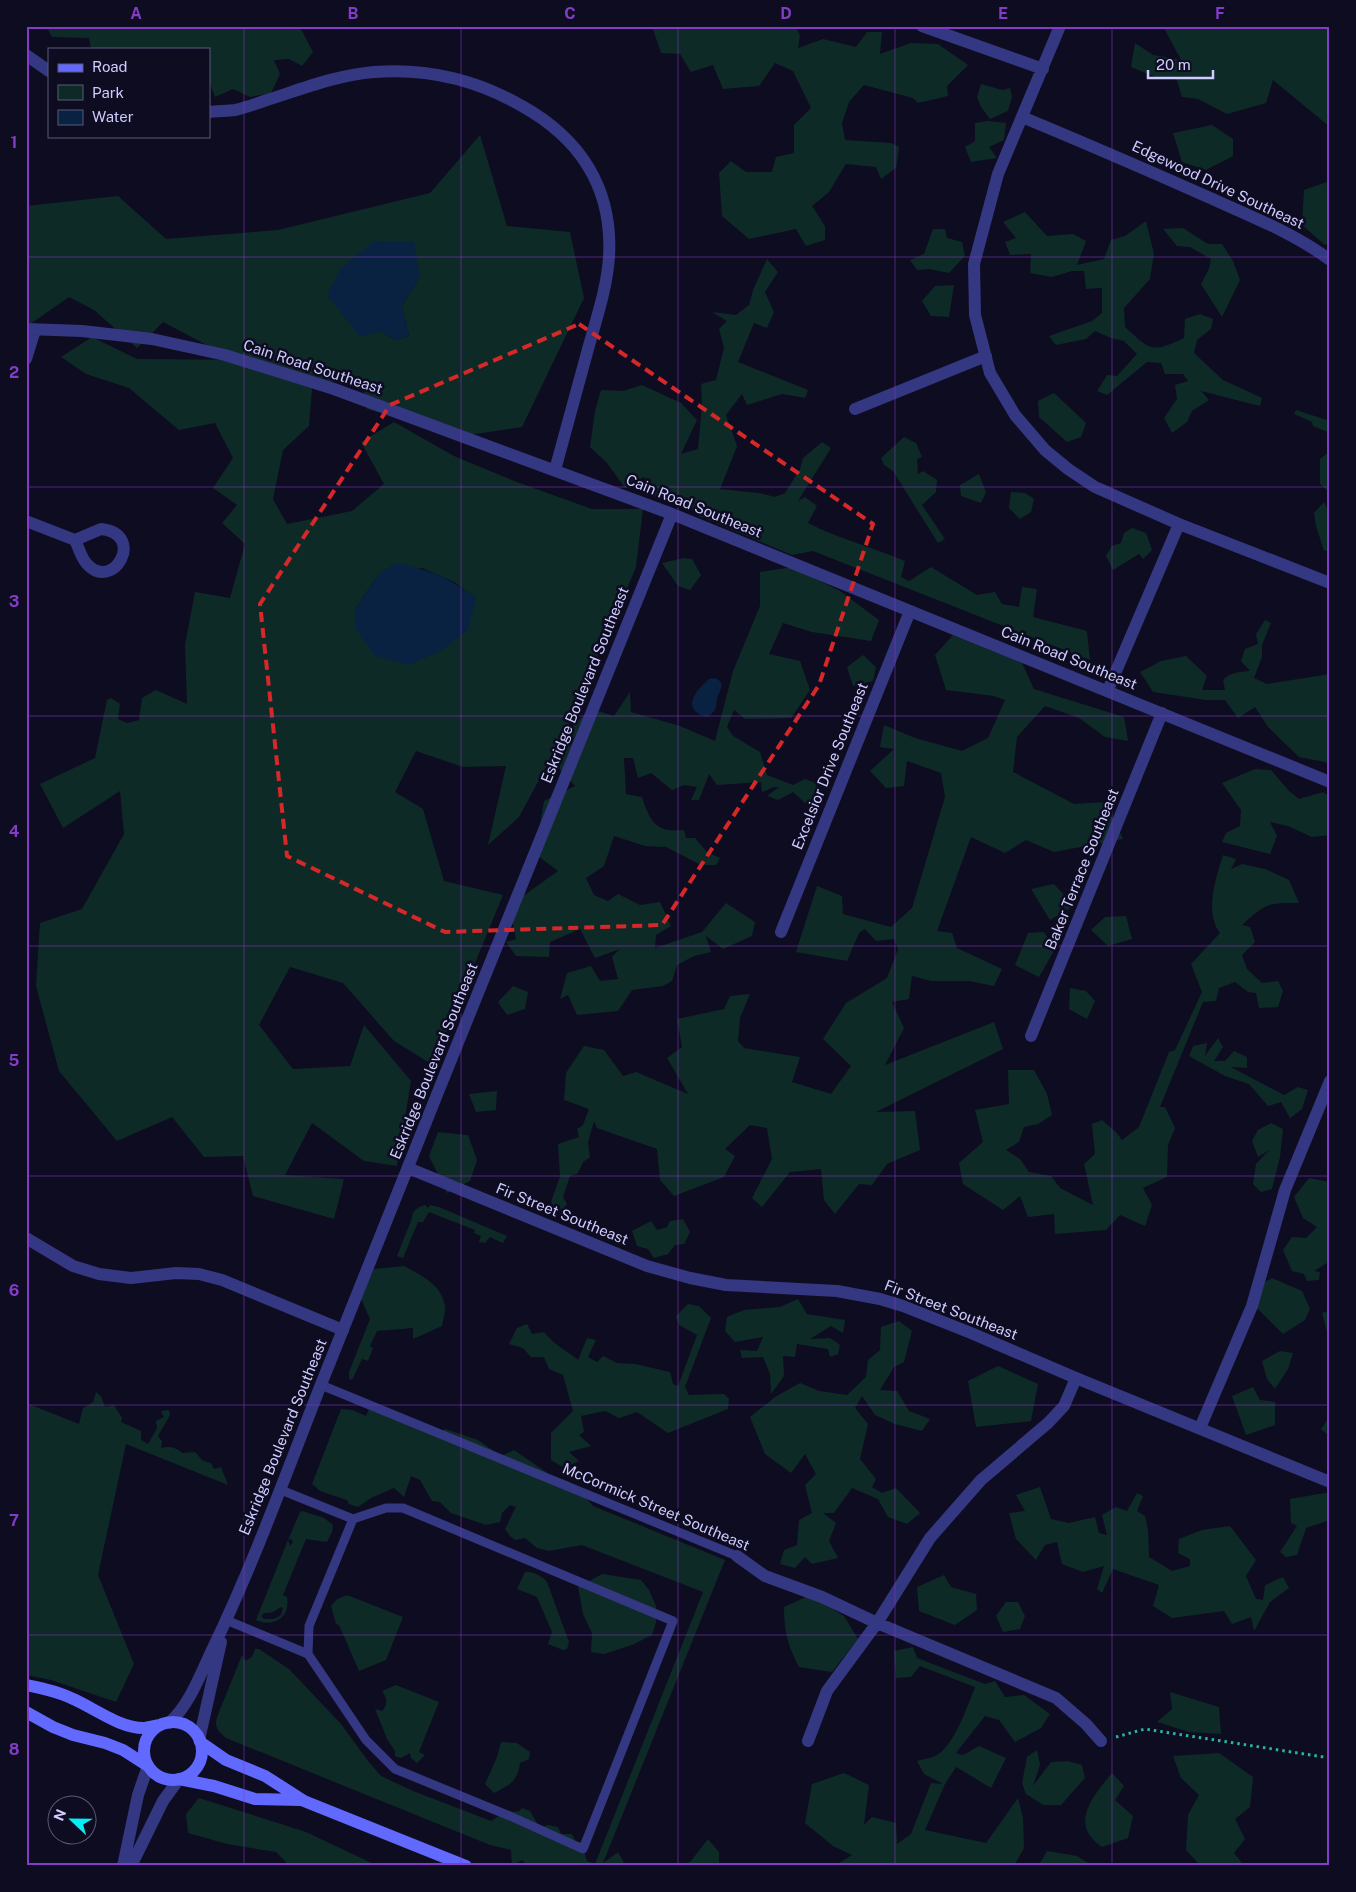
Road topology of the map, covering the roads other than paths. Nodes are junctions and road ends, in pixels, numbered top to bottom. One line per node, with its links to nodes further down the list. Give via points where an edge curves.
1 (922, 26): 4 (street)
2 (1060, 26): 4 (street)
3 (26, 55): 5 (street)
4 (1043, 69): 7 (street)
5 (48, 70)
6 (210, 112): 13 (street, via 236,110 340,78 372,72 405,71 472,83 508,98 540,116 568,141 586,163 601,191 609,224 609,259)
7 (1022, 117): 8 (street, Edgewood Drive Southeast, via 1250,215 1311,246); 10 (street, via 998,174 974,264 976,315)
8 (1330, 260)
9 (31, 329): 11 (street); 13 (street, Cain Road Southeast, via 152,339 225,355 334,389)
10 (986, 356): 12 (street); 16 (street, via 990,373 1015,415 1053,457 1095,487)
11 (26, 359)
12 (855, 409)
13 (555, 470): 14 (street, Cain Road Southeast)
14 (672, 514): 19 (street, Cain Road Southeast); 26 (street, Eskridge Boulevard Southeast)
15 (26, 522): 17 (street)
16 (1179, 524): 18 (street); 20 (street)
17 (75, 540)
18 (1330, 583)
19 (910, 611): 20 (street, Cain Road Southeast); 23 (street, Excelsior Drive Southeast)
20 (1108, 690): 21 (street, Cain Road Southeast)
21 (1162, 714): 22 (street, Cain Road Southeast); 24 (street, Baker Terrace Southeast)
22 (1330, 782)
23 (781, 932)
24 (1032, 1036)
25 (1330, 1081): 31 (street, via 1285,1190 1252,1306)
26 (408, 1168): 28 (street, Eskridge Boulevard Southeast); 29 (street, Fir Street Southeast, via 647,1266 726,1284 837,1291 880,1299)
27 (26, 1238): 28 (street, via 73,1266 98,1274 131,1278 199,1274 222,1280)
28 (343, 1330): 30 (street, Eskridge Boulevard Southeast)
29 (1076, 1378): 31 (street, Fir Street Southeast); 37 (street, via 1064,1406 981,1480 930,1538)
30 (321, 1385): 33 (street, Eskridge Boulevard Southeast); 35 (lane, McCormick Street Southeast)
31 (1200, 1428): 32 (street, Fir Street Southeast)
32 (1330, 1482)
33 (281, 1490): 34 (lane); 36 (street, Eskridge Boulevard Southeast)
34 (353, 1519): 38 (lane, via 310,1626); 38 (lane, via 386,1508 404,1508 673,1621 583,1849 395,1769 366,1740)
35 (737, 1556): 37 (street, McCormick Street Southeast, via 765,1576 822,1597)
36 (226, 1620): 38 (lane); 41 (street, Eskridge Boulevard Southeast, via 187,1700); 42 (street, Eskridge Boulevard Southeast)
37 (877, 1623): 43 (street, McCormick Street Southeast, via 1056,1698); 44 (street, via 827,1691)
38 (308, 1654)
39 (26, 1685): 41 (main road, via 68,1696 104,1716 132,1726 144,1728)
40 (26, 1712): 45 (main road, via 73,1735 123,1750)
41 (166, 1724): 42 (main road, via 182,1724 190,1728); 45 (main road, via 150,1734 146,1742)
42 (200, 1741): 46 (main road, via 202,1752 195,1770); 47 (main road, via 226,1760 265,1776)
43 (1101, 1741)
44 (808, 1742)
45 (148, 1766): 46 (main road, via 162,1778); 48 (street, via 138,1795)
46 (179, 1779): 47 (main road, via 255,1799); 49 (street, via 163,1801)
47 (304, 1801): 50 (main road)
48 (123, 1866)
49 (131, 1866)
50 (466, 1866)

